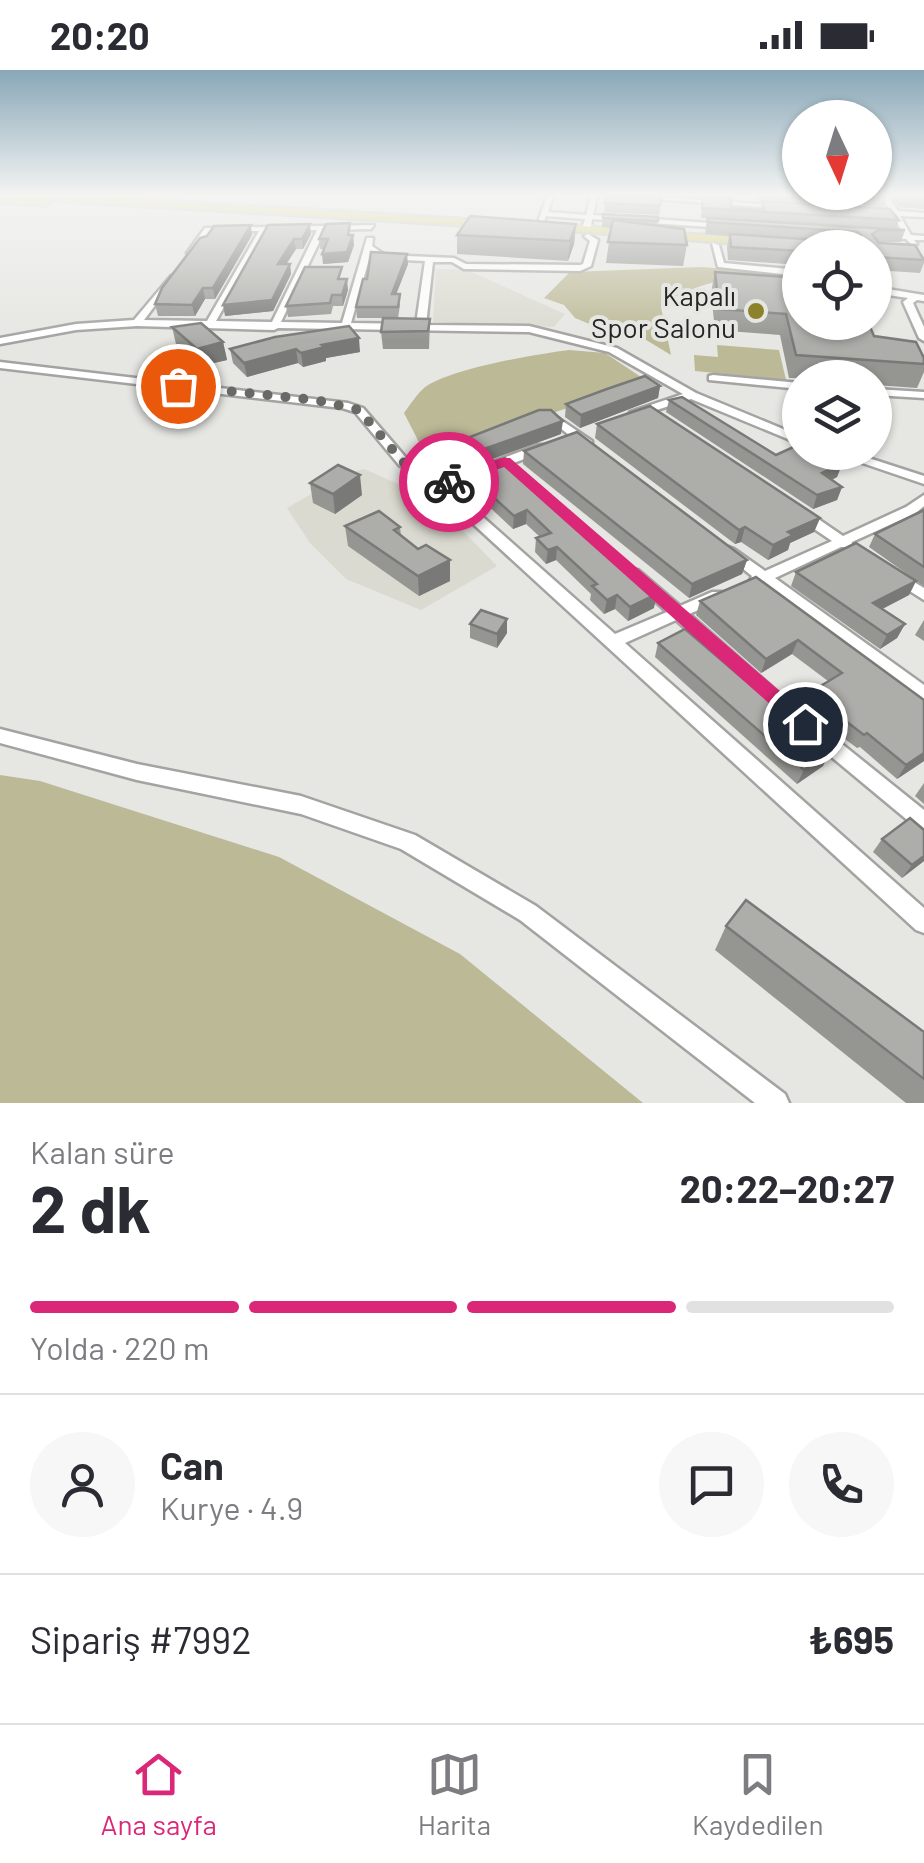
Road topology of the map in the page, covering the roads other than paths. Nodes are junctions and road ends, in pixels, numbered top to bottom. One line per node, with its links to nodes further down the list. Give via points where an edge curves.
1 (197, 244): 12 (street)
2 (256, 244): 22 (street)
3 (314, 244): 13 (street)
4 (593, 244): 11 (street, via 580,268)
5 (709, 244): 7 (main road)
6 (763, 244): 7 (main road, via 769,245)
7 (715, 245): 17 (street, via 721,265)
8 (369, 247): 11 (street, via 383,256); 16 (street)
9 (904, 253): 10 (main road)
10 (920, 253)
11 (429, 260): 23 (street)
12 (184, 261)
13 (300, 271): 14 (street); 24 (street)
14 (320, 271)
15 (340, 271): 16 (street)
16 (360, 271): 25 (street)
17 (782, 271)
18 (173, 277): 21 (street)
19 (892, 293): 20 (street)
20 (920, 298): 26 (street, via 908,302)
21 (137, 324): 22 (street); 27 (street)
22 (209, 326): 24 (street)
23 (421, 326): 25 (street); 32 (street, via 529,329 575,339 613,350)
24 (274, 327): 25 (street)
25 (346, 328)
26 (924, 338)
27 (0, 341)
28 (0, 364): 46 (street, via 344,405 359,410 403,462)
29 (712, 378): 30 (street)
30 (782, 384)
31 (892, 393): 33 (street)
32 (692, 395): 34 (street); 39 (street)
33 (924, 395)
34 (647, 408): 36 (street); 37 (street)
35 (558, 420): 40 (street)
36 (663, 420)
37 (611, 422)
38 (594, 428): 40 (street)
39 (782, 432)
40 (576, 435): 41 (street); 42 (street)
41 (607, 459)
42 (506, 461): 44 (street); 46 (street)
43 (892, 470): 45 (street)
44 (520, 474)
45 (924, 480)
46 (440, 486): 58 (street)
47 (792, 508): 49 (street)
48 (920, 509): 49 (street)
49 (841, 540): 51 (street); 54 (street)
50 (716, 542): 54 (street)
51 (858, 551)
52 (620, 562): 57 (street)
53 (891, 573): 56 (street)
54 (754, 581): 59 (street)
55 (728, 591): 57 (street)
56 (924, 595)
57 (678, 612): 58 (street); 61 (street)
58 (612, 642): 62 (street)
59 (924, 694)
60 (0, 736): 63 (street, via 301,804 408,842 528,913)
61 (924, 822)
62 (924, 922)
63 (776, 1103)

